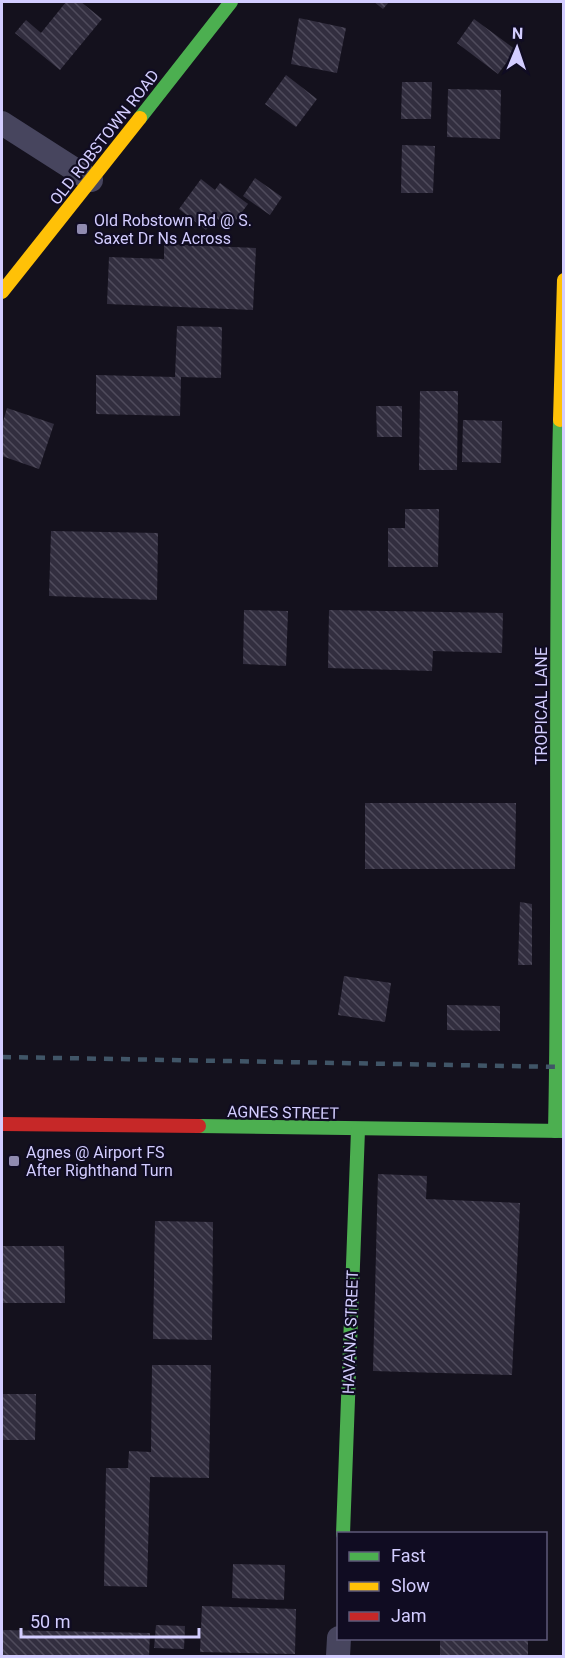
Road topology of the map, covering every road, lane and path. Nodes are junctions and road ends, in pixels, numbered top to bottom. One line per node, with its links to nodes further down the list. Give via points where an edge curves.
1 (231, 2): 3 (street, OLD ROBSTOWN ROAD)
2 (2, 123): 3 (street)
3 (92, 180): 5 (street, OLD ROBSTOWN ROAD)
4 (564, 280): 8 (street, TROPICAL LANE, via 556,583)
5 (2, 292)
6 (2, 1124): 7 (street, AGNES STREET)
7 (358, 1130): 8 (street, AGNES STREET); 9 (street, HAVANA STREET)
8 (559, 1131)
9 (343, 1532)
10 (339, 1640): 11 (street)
11 (338, 1656)

